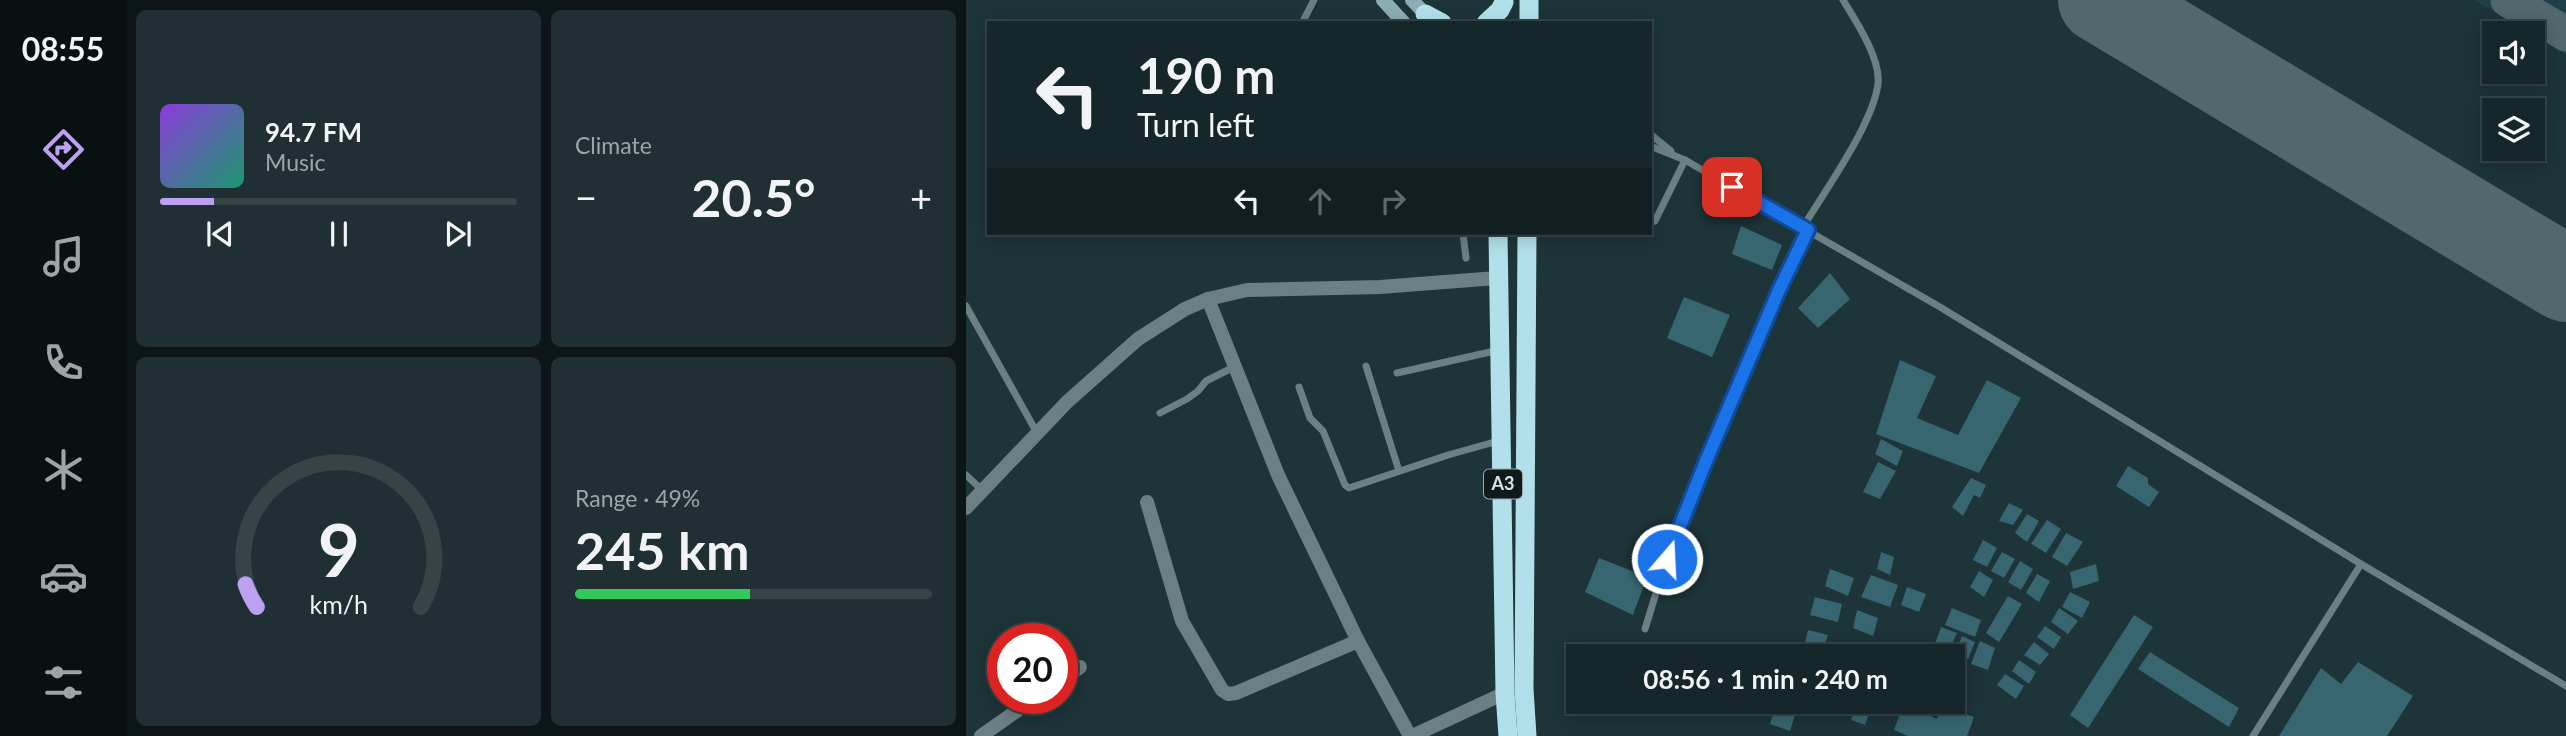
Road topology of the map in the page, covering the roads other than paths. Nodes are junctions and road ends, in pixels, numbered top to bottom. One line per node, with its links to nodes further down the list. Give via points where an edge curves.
1 (1314, 0): 6 (lane)
2 (1383, 0): 7 (main road)
3 (1529, 0): 10 (highway)
4 (1843, 0): 15 (lane, via 1866,40 1878,83 1864,124)
5 (1504, 1): 8 (highway); 9 (highway)
6 (1303, 21)
7 (1402, 21)
8 (1488, 21)
9 (1503, 21)
10 (1528, 21)
11 (1652, 136): 13 (lane)
12 (1652, 147): 13 (lane)
13 (1681, 158): 14 (lane); 15 (lane)
14 (1655, 221)
15 (1805, 228): 36 (lane); 37 (lane, via 1685,510)
16 (1463, 235): 19 (lane)
17 (1497, 235): 20 (highway, A3)
18 (1527, 235): 45 (highway, A3)
19 (1466, 258)
20 (1497, 278): 21 (street, via 1247,290); 23 (highway, A3)
21 (1208, 299): 25 (street); 29 (street, via 1138,339)
22 (966, 306): 29 (lane)
23 (1499, 350): 26 (lane); 30 (highway, A3)
24 (1366, 366): 31 (lane)
25 (1234, 367): 28 (lane, via 1206,380 1187,399); 38 (street, via 1278,475)
26 (1397, 373)
27 (1299, 387): 31 (lane, via 1310,418 1324,431 1345,485 1359,487)
28 (1160, 413)
29 (1037, 433): 33 (street)
30 (1502, 440): 31 (lane); 40 (highway, A3)
31 (1399, 471)
32 (966, 475): 33 (lane)
33 (982, 490): 35 (street)
34 (1147, 502): 38 (street, via 1182,621 1228,694)
35 (966, 508)
36 (2361, 565): 39 (lane); 46 (lane)
37 (1645, 629)
38 (1358, 641): 43 (street)
39 (2566, 686)
40 (1505, 693): 43 (street); 44 (highway, A3)
41 (1012, 714): 42 (street)
42 (981, 736)
43 (1411, 736)
44 (1508, 736)
45 (1527, 736)
46 (2253, 736)

